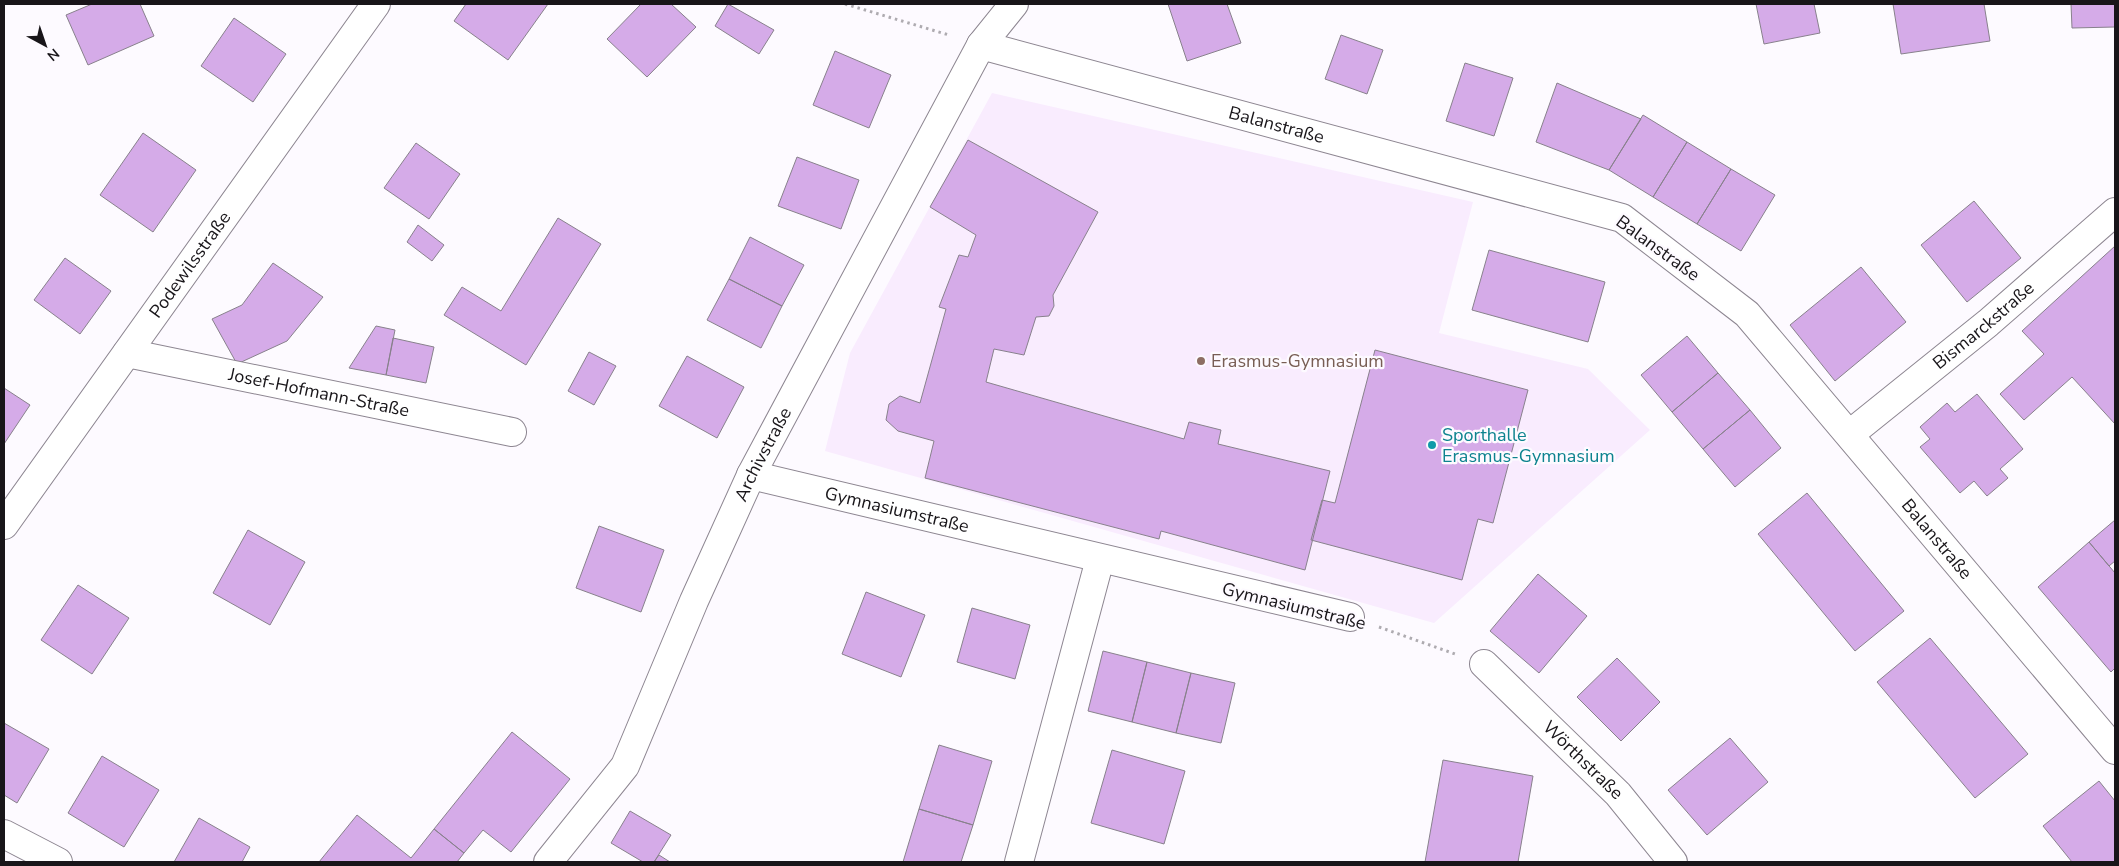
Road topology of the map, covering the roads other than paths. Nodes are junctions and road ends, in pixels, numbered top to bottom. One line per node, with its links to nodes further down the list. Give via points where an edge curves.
1 (376, 4): 5 (street, Podewilsstraße)
2 (1014, 4): 3 (street, Archivstraße)
3 (981, 45): 7 (street, Balanstraße, via 1622,218 1747,314); 8 (street, Archivstraße)
4 (2115, 212): 7 (street, Bismarckstraße, via 1988,323)
5 (127, 353): 6 (street, Josef-Hofmann-Straße); 9 (street, Podewilsstraße)
6 (512, 432)
7 (1850, 434): 13 (street, Balanstraße)
8 (751, 476): 10 (street, Gymnasiumstraße); 16 (street, Archivstraße, via 625,766)
9 (4, 525)
10 (1100, 559): 11 (street, Gymnasiumstraße); 17 (street)
11 (1350, 617)
12 (1484, 664): 18 (street, Wörthstraße, via 1618,794)
13 (2115, 750)
14 (4, 834): 15 (street)
15 (58, 862)
16 (548, 862)
17 (1019, 862)
18 (1673, 862)

